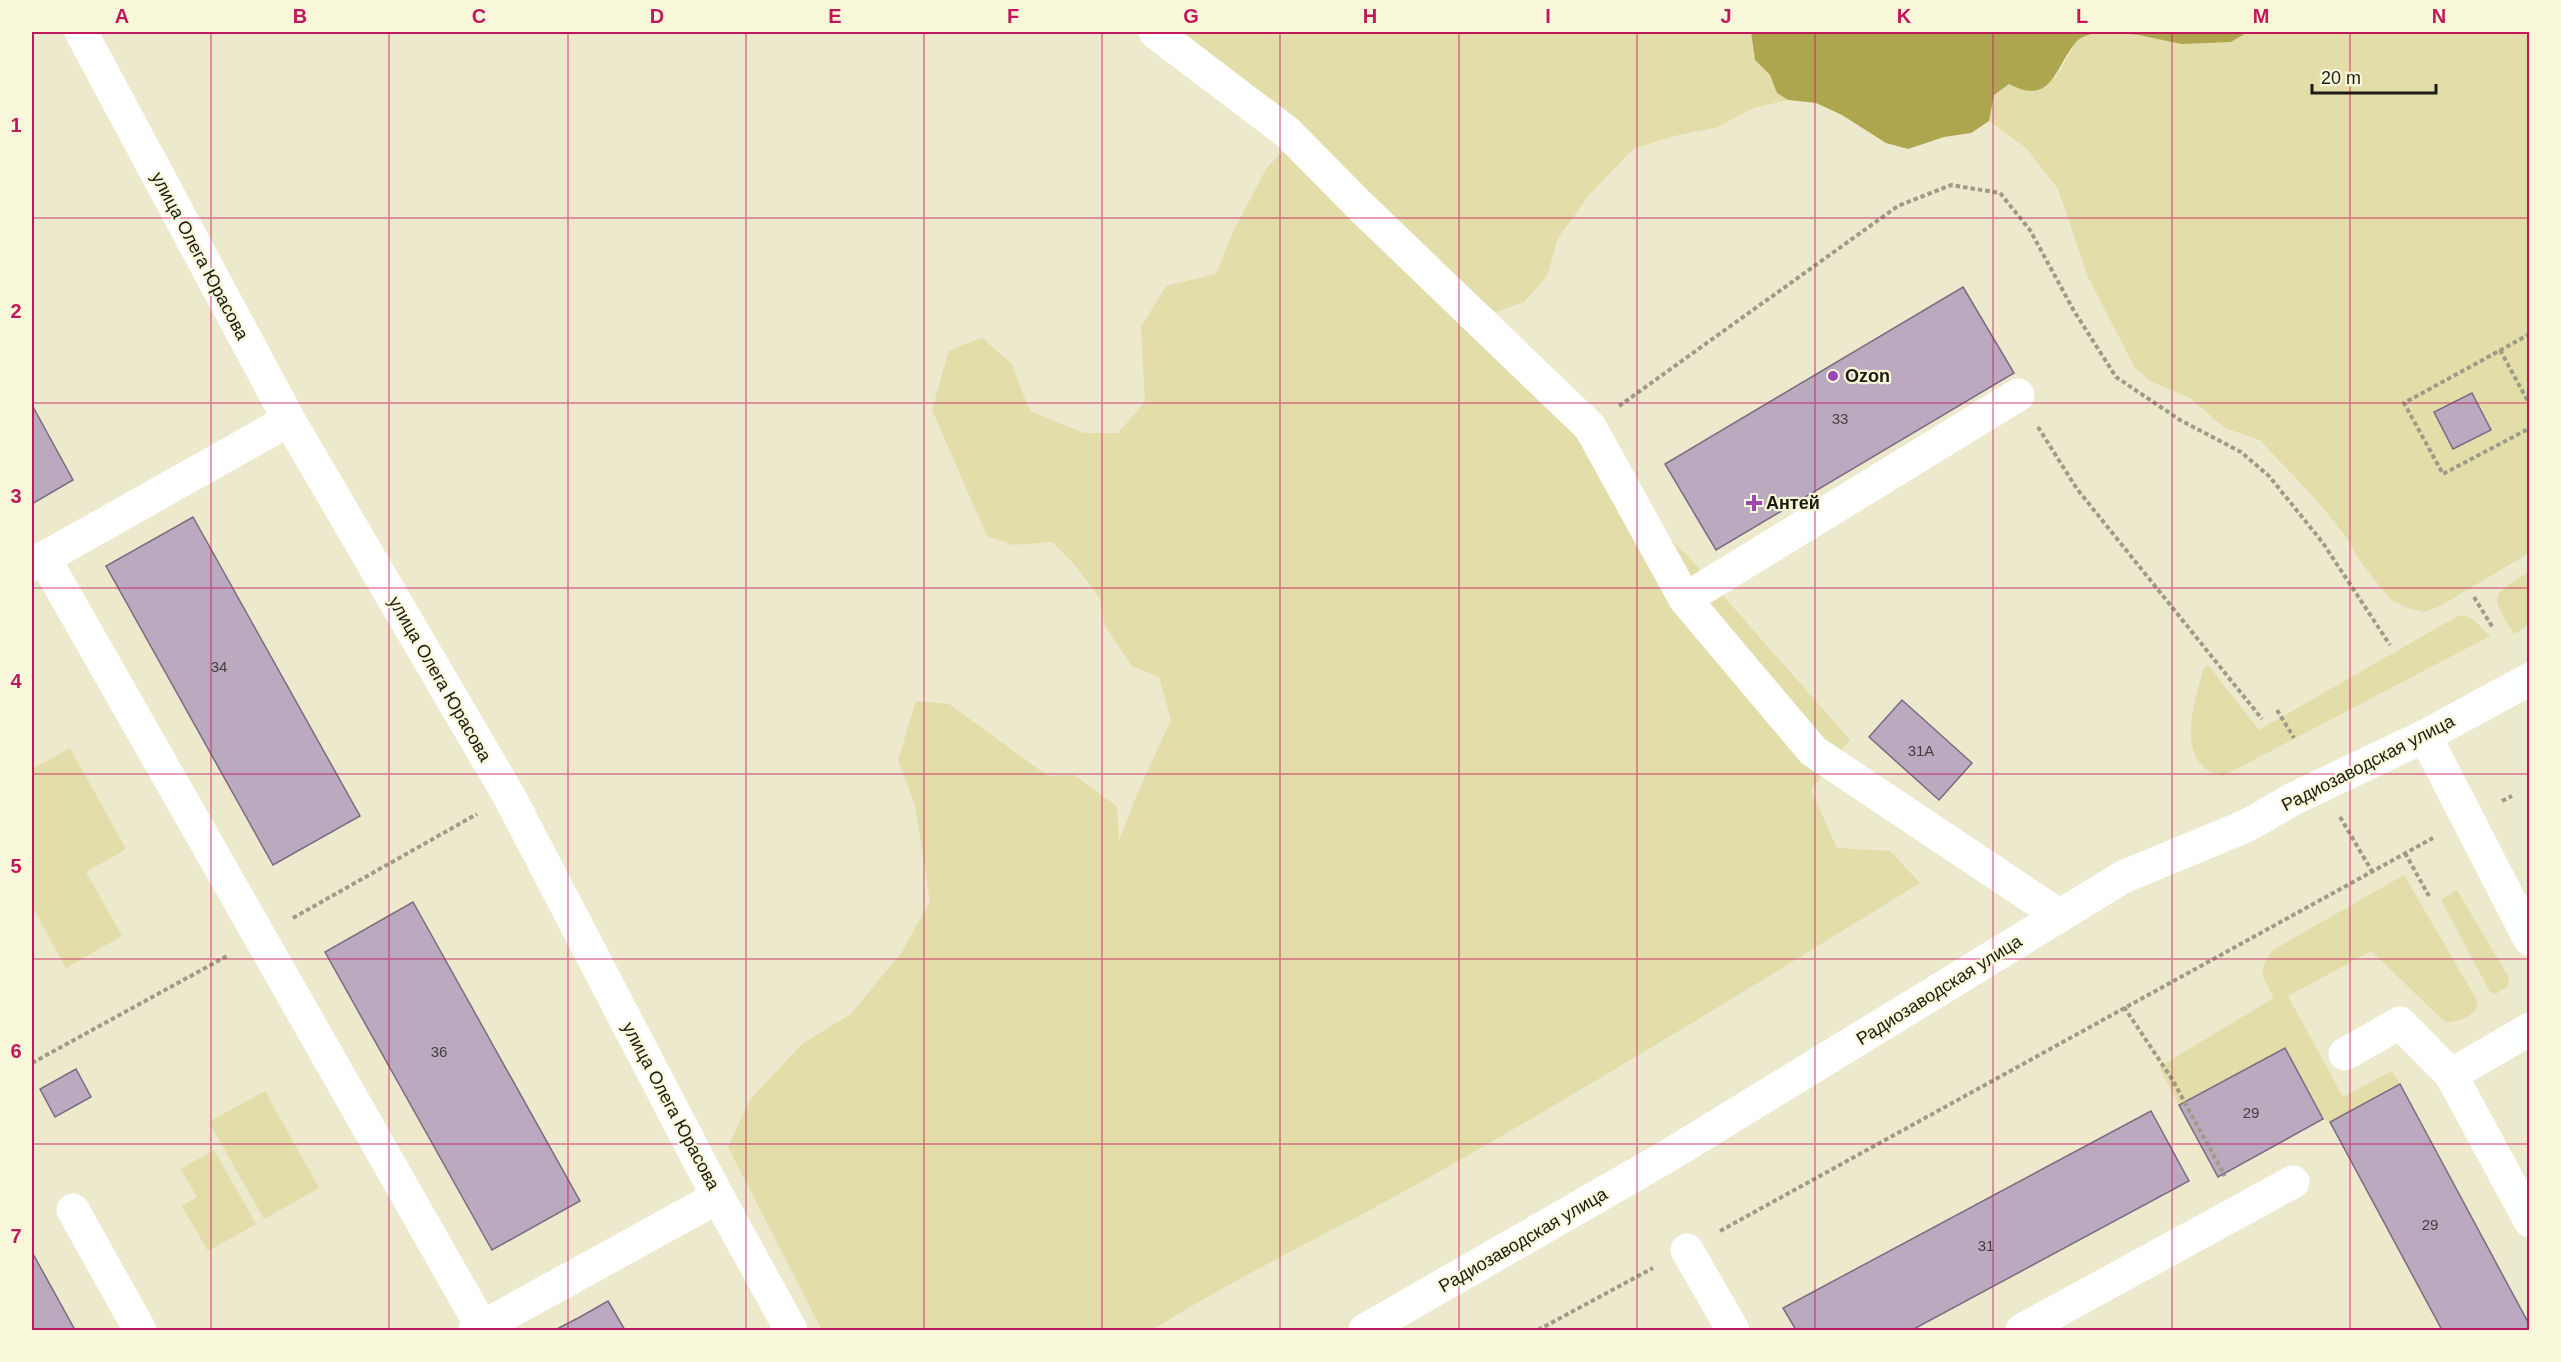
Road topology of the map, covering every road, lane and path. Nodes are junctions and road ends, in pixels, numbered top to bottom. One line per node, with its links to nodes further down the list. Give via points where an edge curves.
1 (81, 32): 7 (street, улица Олега Юрасова)
2 (1155, 32): 11 (street, via 1288,133 1590,427)
3 (2529, 334): 4 (path)
4 (2500, 350): 6 (path); 8 (path, via 2404,403 2443,474)
5 (2018, 395): 11 (street); 15 (path, via 2077,489)
6 (2529, 405)
7 (288, 420): 9 (street); 32 (street, улица Олега Юрасова, via 509,796)
8 (2529, 428)
9 (38, 561): 37 (street)
10 (2474, 597): 12 (path)
11 (1685, 599): 25 (street, via 1813,751)
12 (2493, 628)
13 (2529, 679): 16 (street, Радиозаводская улица)
14 (2277, 710): 17 (path)
15 (2262, 719)
16 (2425, 736): 25 (street, Радиозаводская улица, via 2293,799 2246,826 2123,877); 26 (street)
17 (2294, 738)
18 (2512, 796): 19 (path)
19 (2498, 804)
20 (2338, 813): 23 (path)
21 (2433, 838): 22 (path)
22 (2405, 854): 23 (path); 24 (path)
23 (2373, 873): 27 (path)
24 (2429, 896)
25 (2060, 916): 40 (street, Радиозаводская улица, via 1666,1158)
26 (2529, 940)
27 (2124, 1007): 33 (path, via 2172,1079); 36 (path)
28 (2529, 1029): 30 (street)
29 (2345, 1054): 30 (street, via 2400,1023)
30 (2451, 1075): 35 (street)
31 (2293, 1182): 33 (street)
32 (718, 1197): 37 (street); 39 (street, улица Олега Юрасова)
33 (2244, 1209): 43 (street)
34 (73, 1210): 38 (street)
35 (2529, 1221)
36 (1687, 1250): 41 (path); 42 (street)
37 (478, 1329)
38 (140, 1330)
39 (791, 1330)
40 (1365, 1330)
41 (1538, 1330)
42 (1733, 1330)
43 (2022, 1330)

